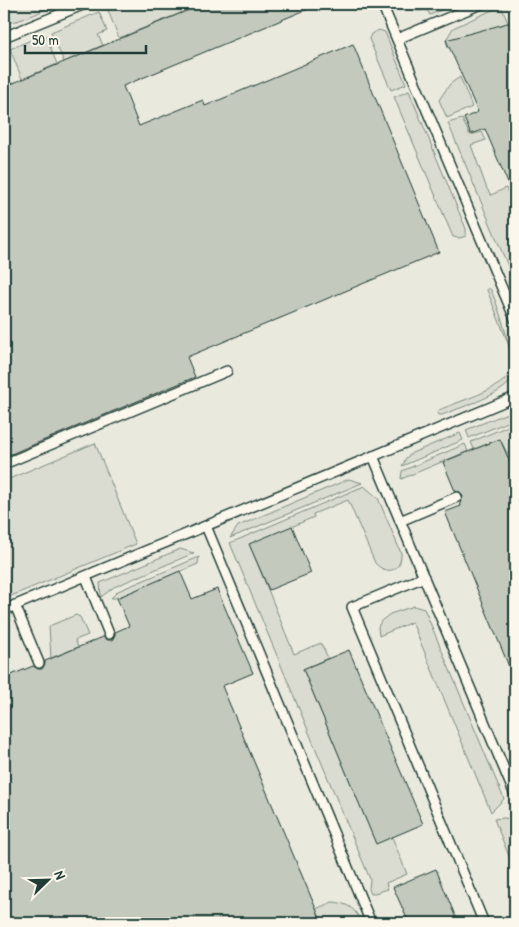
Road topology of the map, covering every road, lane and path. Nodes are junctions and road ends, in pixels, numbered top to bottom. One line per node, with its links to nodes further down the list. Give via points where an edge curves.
1 (85, 4): 4 (lane)
2 (382, 4): 5 (lane)
3 (481, 4): 5 (lane)
4 (4, 37)
5 (397, 39): 6 (lane)
6 (515, 319)
7 (227, 371): 10 (lane)
8 (515, 397): 9 (lane)
9 (373, 456): 12 (lane); 13 (lane)
10 (4, 464)
11 (457, 497): 12 (lane)
12 (400, 521): 15 (lane)
13 (206, 526): 14 (lane); 21 (lane)
14 (86, 577): 16 (lane); 18 (lane)
15 (424, 577): 20 (lane); 22 (lane, via 352,608)
16 (15, 605): 17 (lane); 19 (lane)
17 (4, 610)
18 (109, 634)
19 (39, 664)
20 (515, 796)
21 (371, 923)
22 (484, 923)

